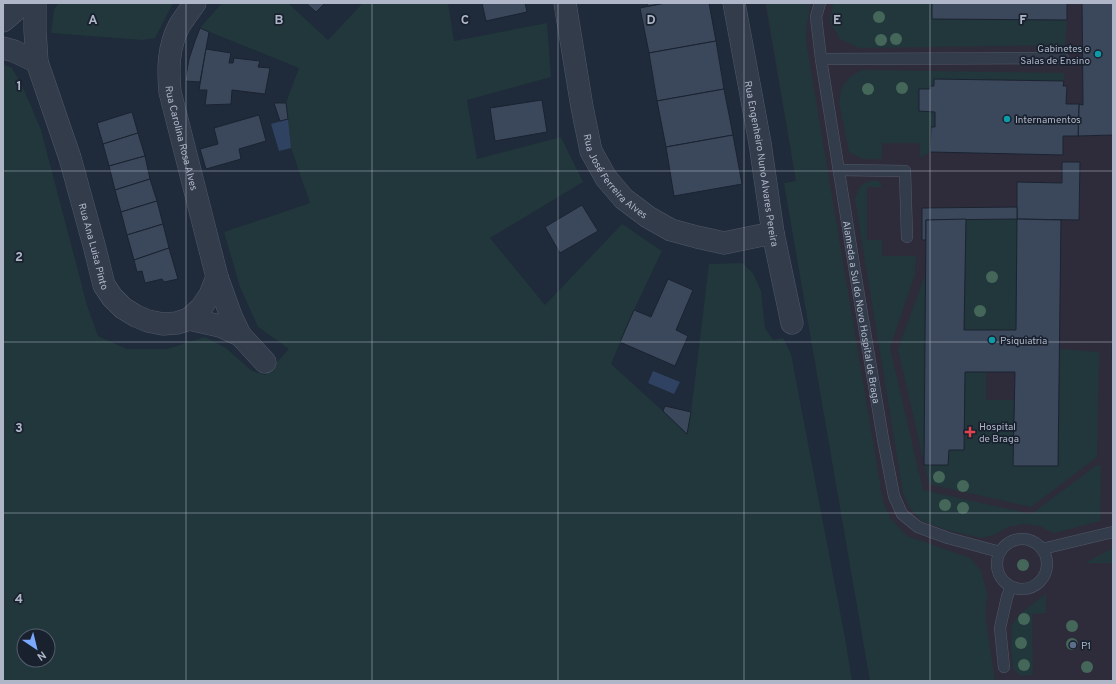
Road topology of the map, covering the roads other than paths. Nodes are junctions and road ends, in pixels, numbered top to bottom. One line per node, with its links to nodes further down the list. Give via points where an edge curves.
1 (24, 3): 7 (street)
2 (35, 3): 11 (street, Rua Ana Luisa Pinto)
3 (196, 3): 15 (street, Rua Carolina Rosa Alves, via 179,26 170,47 168,71 170,92)
4 (565, 3): 13 (street, Rua José Ferreira Alves, via 591,151 606,178 624,199 671,230 697,237 724,243)
5 (734, 3): 13 (street, Rua Engenheiro Nuno Alvares Pereira, via 760,143)
6 (820, 3): 10 (lane, Alameda a Sul do Novo Hospital de Braga, via 816,17)
7 (3, 21)
8 (3, 48): 11 (street)
9 (1064, 58): 10 (lane)
10 (821, 59): 12 (lane, Alameda a Sul do Novo Hospital de Braga)
11 (37, 62): 16 (street, Rua Ana Luisa Pinto, via 70,158 104,285 123,308 148,321 162,324)
12 (839, 170): 14 (lane, via 905,171); 22 (lane, Alameda a Sul do Novo Hospital de Braga, via 894,496 902,514 918,527)
13 (773, 233): 17 (street, Rua Engenheiro Nuno Alvares Pereira)
14 (907, 237)
15 (217, 277): 16 (street, via 210,295); 18 (street, Rua Carolina Rosa Alves)
16 (189, 319): 18 (street, via 220,326)
17 (792, 323)
18 (240, 335): 19 (street)
19 (265, 362)
20 (1113, 532): 21 (lane)
21 (1042, 549): 22 (lane, via 1034,542 1022,539 1008,544); 23 (lane, via 1047,557 1048,567 1041,582 1027,590)
22 (1000, 552): 23 (lane, via 998,572 1004,583)
23 (1011, 587): 24 (lane, via 1000,628)
24 (1004, 667)

